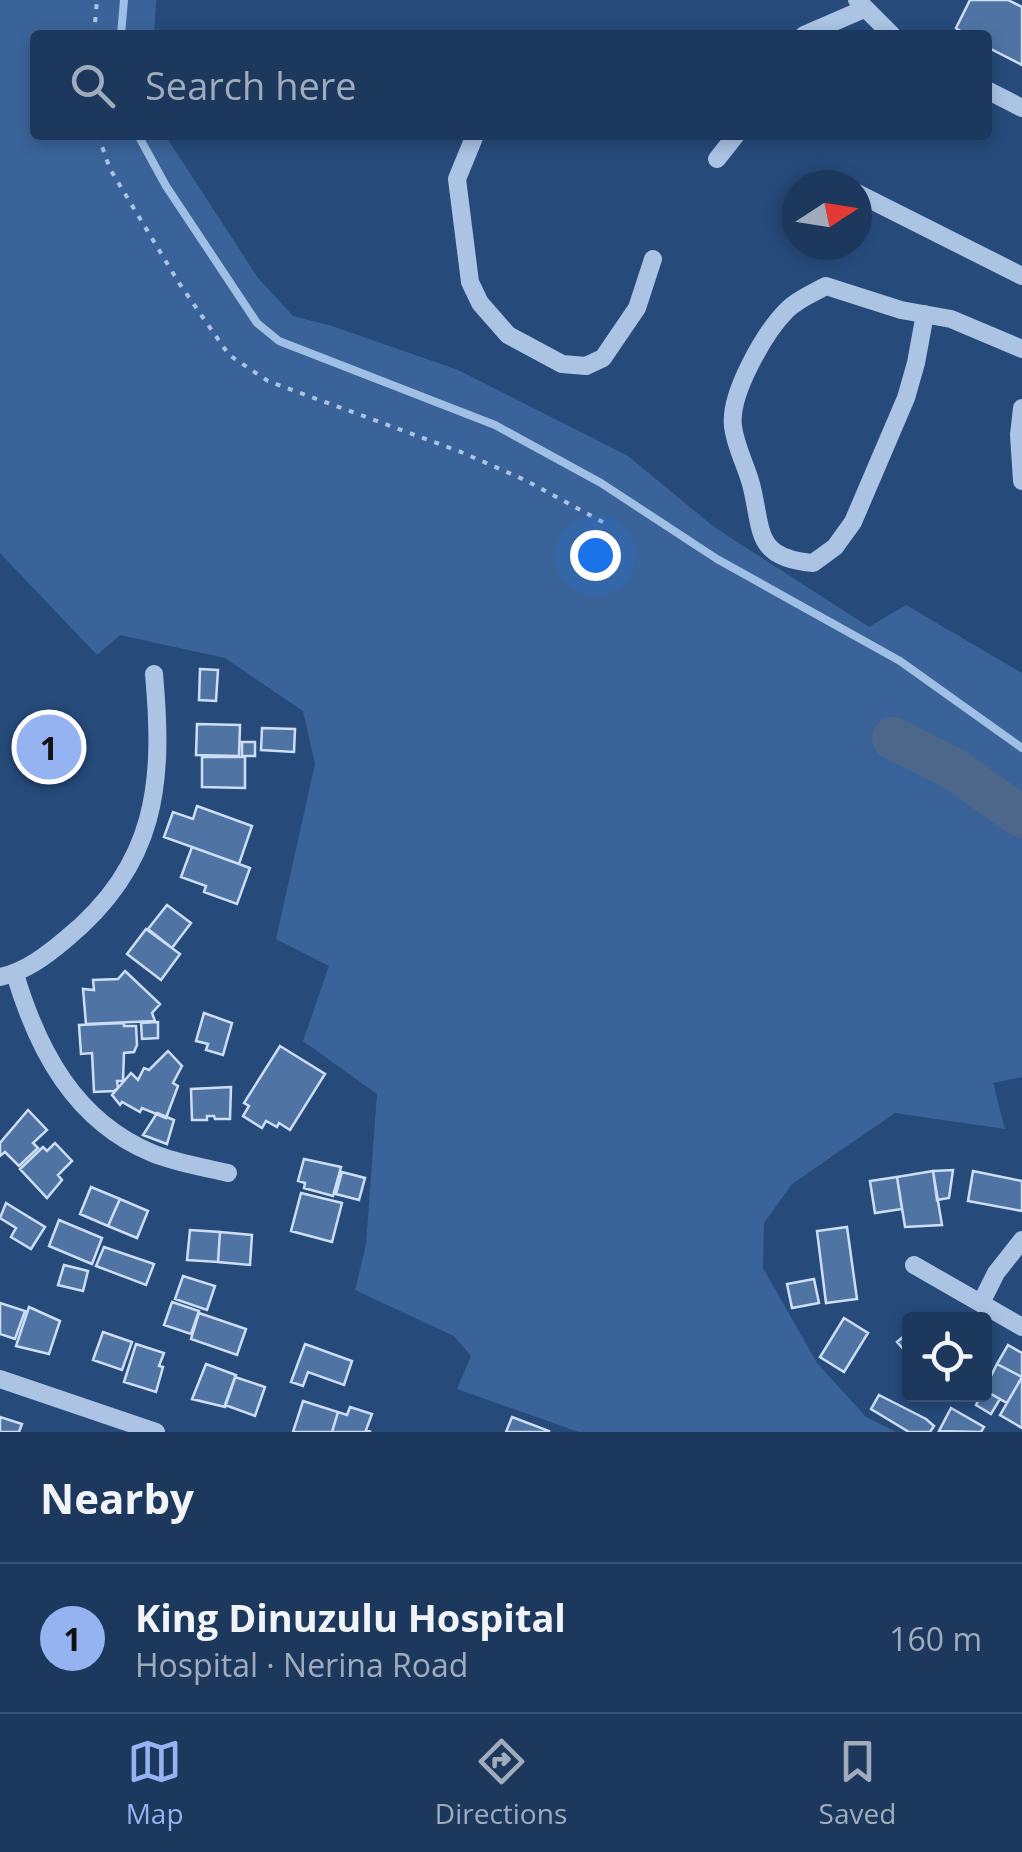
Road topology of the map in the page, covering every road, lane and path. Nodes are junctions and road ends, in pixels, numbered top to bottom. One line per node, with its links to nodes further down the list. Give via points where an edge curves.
1 (97, 0): 3 (path)
2 (860, 4): 4 (street); 5 (street)
3 (94, 30)
4 (813, 30)
5 (887, 30)
6 (992, 93): 7 (street)
7 (1022, 108)
8 (100, 140): 19 (path, via 110,169 228,354 268,381 461,452)
9 (473, 140): 13 (street, via 457,179 470,282 508,335 562,364 586,366 603,358 638,308)
10 (732, 140): 11 (street)
11 (717, 159)
12 (872, 200): 14 (street)
13 (652, 259)
14 (1022, 276)
15 (925, 314): 15 (street, via 826,286 787,310 758,350 732,423 758,532 768,548 813,563 853,522 906,398); 16 (street)
16 (1022, 348)
17 (1022, 408): 18 (street)
18 (1022, 481)
19 (610, 526)
20 (154, 674): 21 (street, via 158,760 142,838 113,892 88,920)
21 (8, 976): 22 (street, via 49,1059 94,1120 156,1155)
22 (228, 1173)
23 (1022, 1240): 25 (street)
24 (914, 1265): 25 (street)
25 (981, 1303): 26 (street)
26 (1022, 1326)
27 (0, 1379): 28 (street)
28 (156, 1432)

